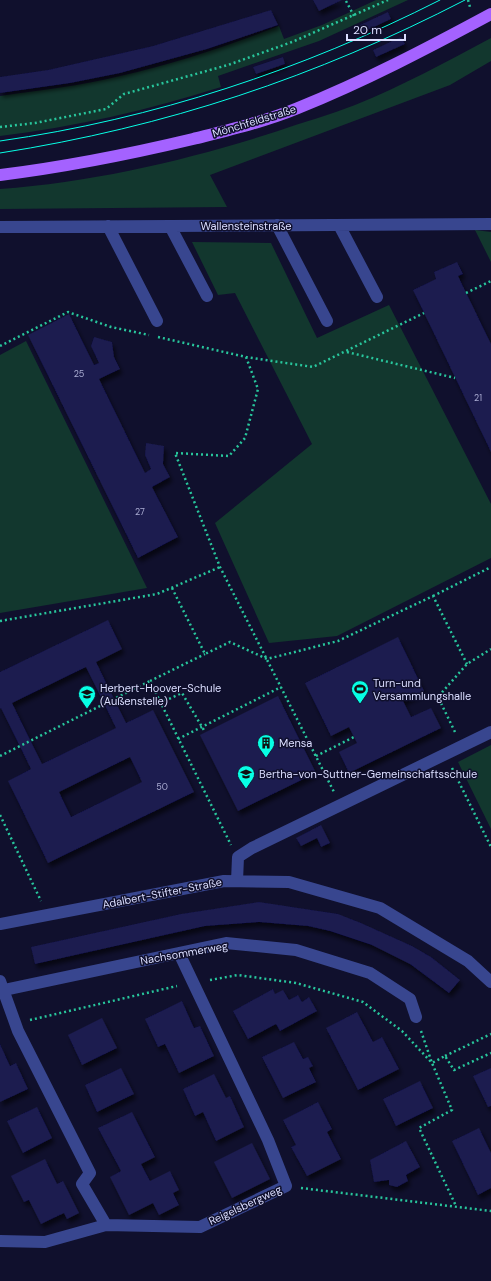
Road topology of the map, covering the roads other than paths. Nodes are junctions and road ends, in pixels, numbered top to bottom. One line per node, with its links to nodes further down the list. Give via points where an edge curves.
1 (491, 14): 2 (main road, Mönchfeldstraße, via 399,63 296,109 129,155)
2 (0, 175)
3 (491, 224): 5 (street, Wallensteinstraße)
4 (277, 225): 5 (street, Wallensteinstraße); 8 (street, Wallensteinstraße); 12 (street)
5 (339, 225): 10 (street)
6 (0, 226): 7 (street, Wallensteinstraße)
7 (108, 226): 8 (street, Wallensteinstraße); 11 (street)
8 (170, 226): 9 (street)
9 (207, 296)
10 (377, 297)
11 (157, 321)
12 (327, 321)
13 (491, 732): 14 (street, via 252,848 238,857)
14 (237, 881): 15 (street, Adalbert-Stifter-Straße, via 224,880); 17 (street, Adalbert-Stifter-Straße, via 289,882 380,908 468,961)
15 (0, 924)
16 (179, 953): 18 (street, Nachsommerweg); 19 (street, Nachsommerweg, via 226,943 296,950 370,973 410,999); 20 (street, Reigelsbergweg, via 268,1140 286,1186 200,1227)
17 (491, 982)
18 (1, 988): 20 (street, via 18,1031 90,1173 82,1184)
19 (416, 1017)
20 (106, 1225): 21 (street, Reigelsbergweg, via 44,1242)
21 (0, 1241)

